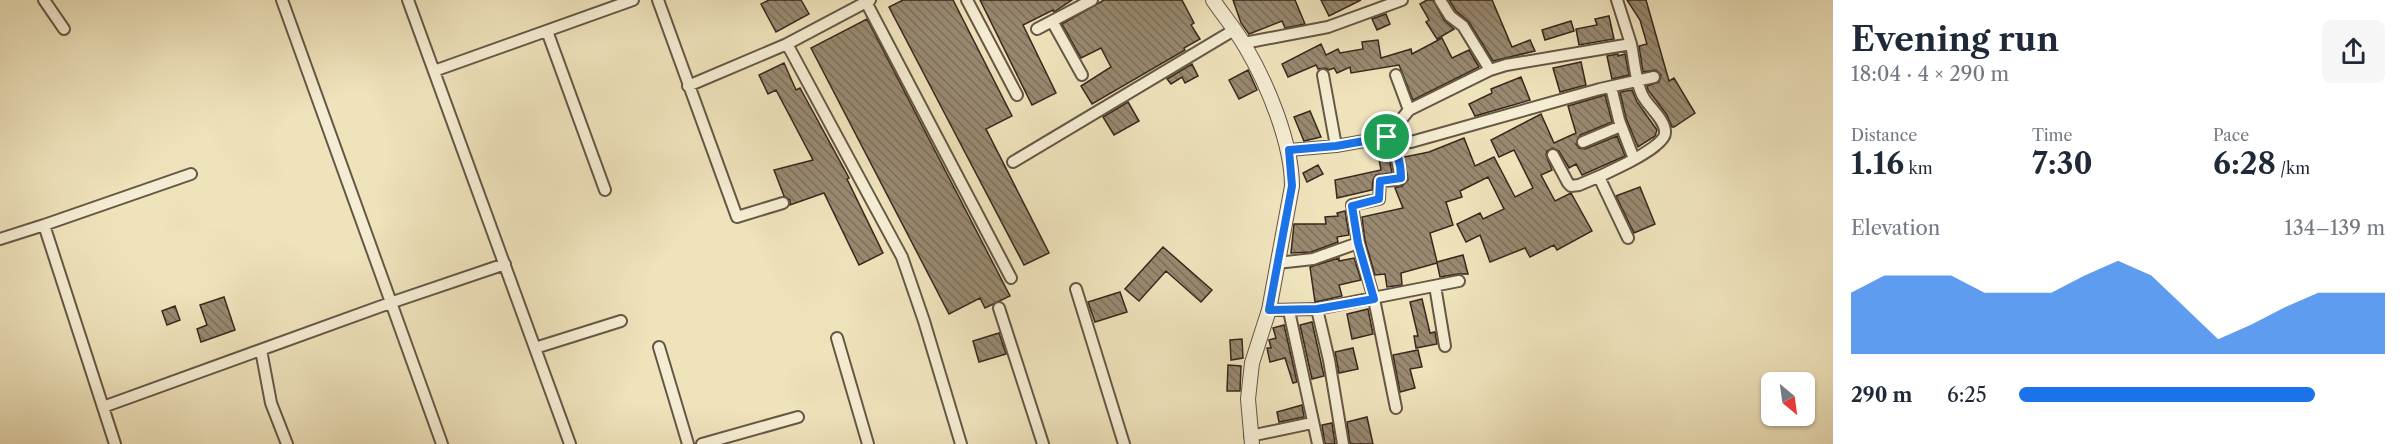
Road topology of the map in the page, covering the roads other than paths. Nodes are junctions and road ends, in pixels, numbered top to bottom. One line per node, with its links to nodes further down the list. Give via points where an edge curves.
1 (44, 0): 15 (street)
2 (282, 0): 56 (street)
3 (408, 0): 23 (street)
4 (633, 0): 18 (street)
5 (658, 0): 29 (street)
6 (967, 0): 31 (street)
7 (1092, 0): 14 (street)
8 (1213, 0): 17 (street)
9 (1412, 0): 13 (street)
10 (1440, 0): 22 (street, via 1450,16 1463,26)
11 (1617, 0): 21 (street)
12 (868, 1): 20 (street); 51 (street)
13 (1402, 3): 19 (street, via 1328,27)
14 (1052, 21): 16 (street); 24 (street)
15 (64, 29)
16 (1037, 29)
17 (1234, 30): 19 (street); 40 (street)
18 (547, 31): 23 (street); 43 (street)
19 (1244, 43): 37 (street)
20 (787, 44): 29 (street); 79 (street, via 902,257)
21 (1631, 44): 22 (street); 28 (street)
22 (1490, 70): 32 (street)
23 (434, 71): 50 (street)
24 (1082, 75)
25 (1323, 75): 36 (street)
26 (1396, 75): 32 (street)
27 (1654, 76): 28 (street)
28 (1639, 81): 30 (street); 39 (street, via 1642,97 1664,126 1665,134 1660,143)
29 (688, 86): 44 (street, via 737,217)
30 (1611, 87): 33 (street); 34 (street, via 1411,142)
31 (1017, 96)
32 (1409, 110): 34 (street)
33 (1621, 126): 35 (street); 39 (street)
34 (1390, 140): 36 (street); 48 (street, via 1401,167 1401,178 1380,181 1379,199 1352,206)
35 (1583, 142)
36 (1336, 146): 37 (street)
37 (1289, 150): 49 (street, via 1292,186)
38 (1553, 155): 42 (street, via 1571,186)
39 (1635, 159): 42 (street)
40 (1012, 162)
41 (191, 174): 45 (street)
42 (1599, 177): 46 (street)
43 (605, 190)
44 (783, 203)
45 (44, 225): 47 (street); 67 (street)
46 (1628, 238)
47 (0, 239)
48 (1358, 243): 49 (street, via 1312,259); 55 (street)
49 (1277, 263): 59 (street)
50 (505, 264): 56 (street); 65 (street)
51 (1011, 278)
52 (1459, 282): 53 (street)
53 (1435, 286): 55 (street); 63 (street)
54 (1076, 289): 81 (street)
55 (1374, 299): 58 (street); 68 (street)
56 (390, 303): 66 (street); 74 (street)
57 (999, 308): 80 (street)
58 (1317, 309): 60 (street); 83 (street)
59 (1269, 310): 60 (street); 71 (street, via 1251,363)
60 (1289, 311): 70 (street)
61 (621, 321): 65 (street)
62 (837, 338): 78 (street)
63 (1445, 346)
64 (659, 347): 76 (street)
65 (535, 348): 75 (street)
66 (261, 350): 67 (street); 73 (street, via 271,404)
67 (103, 407): 72 (street)
68 (1395, 408)
69 (798, 417): 77 (street)
70 (1312, 423): 71 (street); 82 (street)
71 (1251, 440)
72 (115, 444)
73 (287, 444)
74 (442, 444)
75 (570, 444)
76 (688, 444)
77 (702, 444)
78 (868, 444)
79 (961, 444)
80 (1043, 444)
81 (1124, 444)
82 (1318, 444)
83 (1343, 444)

